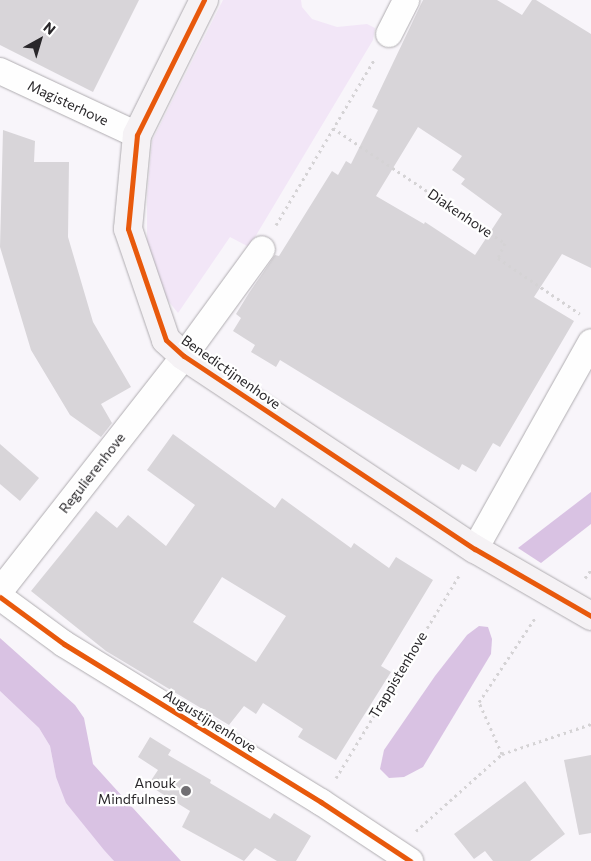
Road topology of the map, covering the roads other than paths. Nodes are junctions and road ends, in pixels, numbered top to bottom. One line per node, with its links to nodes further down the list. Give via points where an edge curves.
1 (204, 0): 5 (street, Benedictijnenhove)
2 (406, 0): 3 (street)
3 (389, 34)
4 (0, 72): 5 (street, Magisterhove)
5 (137, 135): 8 (street, Benedictijnenhove, via 128,230 166,340)
6 (262, 249): 8 (street, Benedictijnenhove)
7 (591, 342): 9 (street)
8 (184, 356): 9 (street, Benedictijnenhove); 10 (street, Regulierenhove)
9 (476, 549): 12 (street, Benedictijnenhove)
10 (0, 591)
11 (0, 597): 13 (street, Augustijnenhove, via 64,644 321,802)
12 (591, 616)
13 (402, 856)

